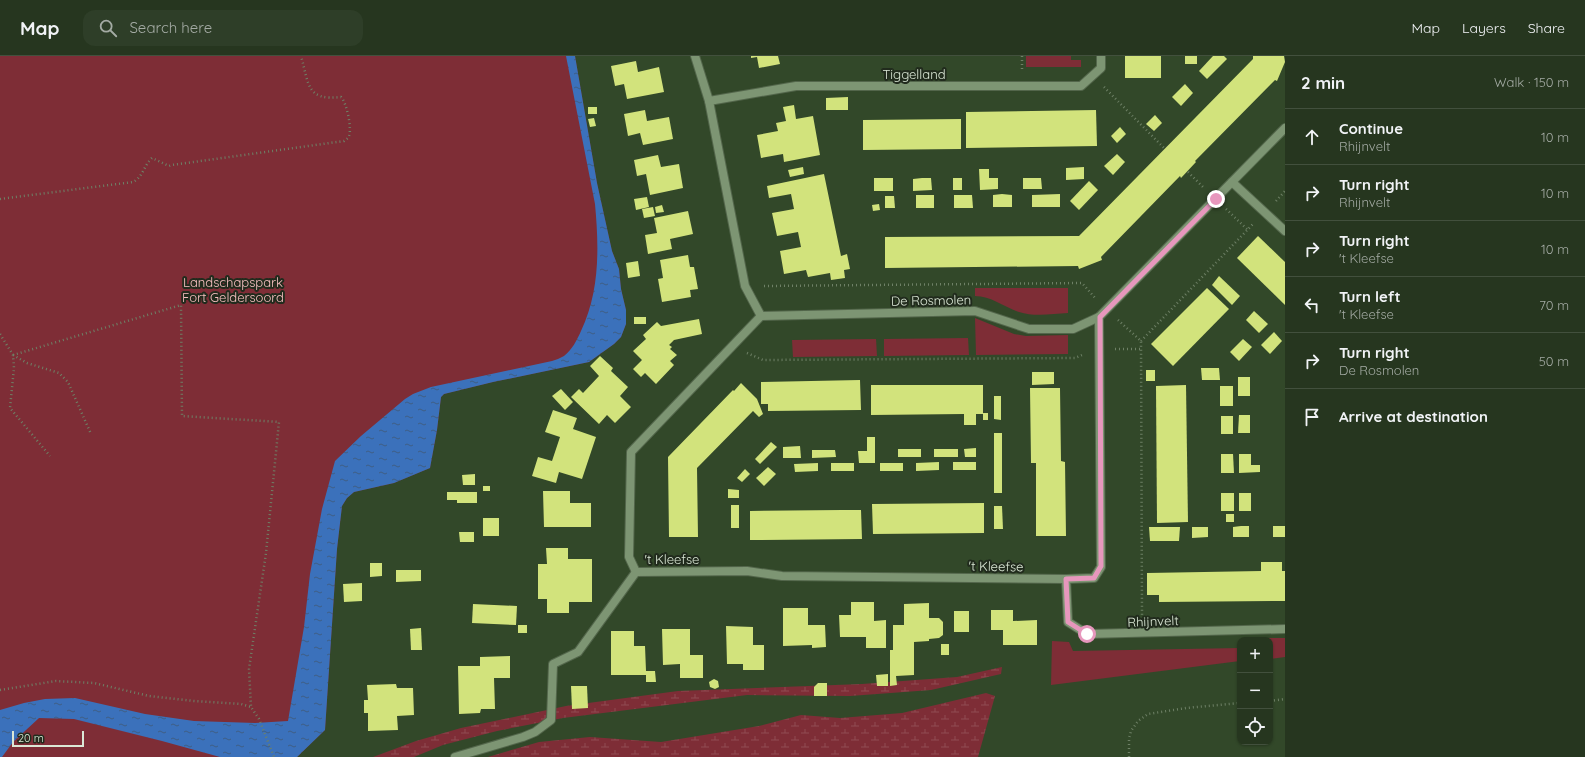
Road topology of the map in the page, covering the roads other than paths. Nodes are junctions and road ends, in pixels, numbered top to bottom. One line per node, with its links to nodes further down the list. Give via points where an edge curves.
1 (695, 56): 3 (street)
2 (1101, 56): 3 (street, Tiggelland, via 1101,68 1081,86 796,86)
3 (709, 101): 7 (street, via 745,286)
4 (1285, 128): 5 (street, De Rosmolen)
5 (1232, 182): 6 (street); 8 (street, De Rosmolen)
6 (1285, 231)
7 (761, 316): 8 (street, De Rosmolen, via 975,311 1030,329 1074,329); 9 (street, 't Kleefse, via 631,452 629,557)
8 (1100, 317): 10 (street, 't Kleefse, via 1101,566 1094,578)
9 (636, 572): 10 (street, 't Kleefse, via 747,571 782,576); 12 (street, 't Kleefse, via 578,652 553,664 551,720 523,737)
10 (1066, 579): 11 (street, Rhijnvelt, via 1068,622 1087,634)
11 (1285, 629)
12 (455, 757)

